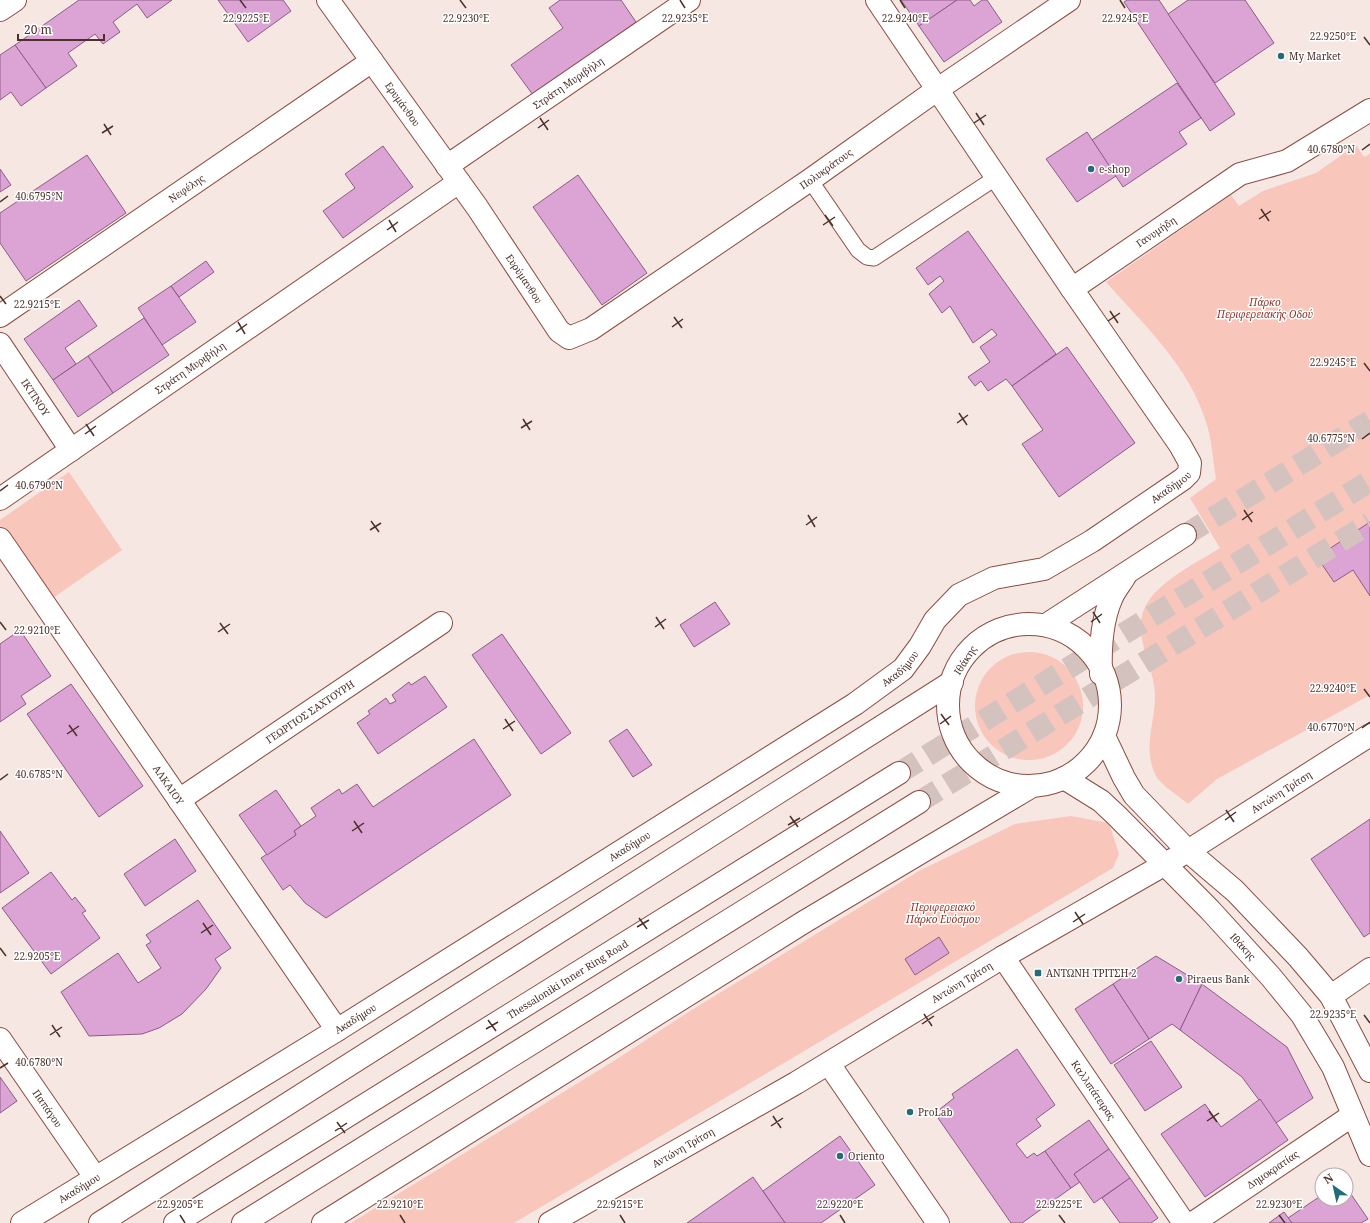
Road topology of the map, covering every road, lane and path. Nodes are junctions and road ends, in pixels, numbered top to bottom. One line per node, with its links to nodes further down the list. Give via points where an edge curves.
1 (15, 0): 6 (main road)
2 (328, 0): 7 (main road, Ερυμάνθου)
3 (690, 0): 10 (main road, Στράτη Μυριβήλη)
4 (877, 0): 8 (main road, Ακαδήμου)
5 (1070, 0): 8 (main road, Πολυκράτους)
6 (0, 10)
7 (372, 61): 10 (main road, Ερυμάνθου); 15 (main road, Νεφέλης)
8 (938, 89): 11 (main road, Ακαδήμου); 12 (main road, Πολυκράτους)
9 (1370, 110): 14 (main road, Γανυμήδη, via 1287,161 1240,174)
10 (453, 174): 13 (main road, Ερυμάνθου); 18 (main road, Στράτη Μυριβήλη)
11 (997, 177): 12 (lane, via 874,258 867,257 858,250); 14 (main road, Ακαδήμου)
12 (810, 180): 16 (main road, Πολυκράτους)
13 (477, 207): 16 (main road, Ευρύμανθου, via 559,331 569,338)
14 (1072, 288): 39 (main road, Ακαδήμου, via 1180,445 1190,463 1189,473 1143,508 1044,569 994,578 959,595 935,620 903,669 855,704)
15 (0, 316)
16 (580, 335)
17 (0, 344): 18 (main road, ΙΚΤΙΝΟΥ)
18 (71, 450): 19 (main road, Στράτη Μυριβήλη)
19 (0, 499)
20 (1185, 535): 22 (main road)
21 (0, 539): 32 (main road, ΑΛΚΑΙΟΥ)
22 (1127, 572): 24 (main road); 25 (main road, via 1112,598 1106,618 1102,637)
23 (441, 623): 32 (main road, ΓΕΩΡΓΙΟΣ ΣΑΧΤΟΥΡΗ)
24 (1046, 625): 25 (main road, Ιθάκης, via 1057,628 1077,641 1089,654); 26 (main road, Ιθάκης, via 1023,622 995,629 971,649)
25 (1101, 676): 28 (main road, Ιθάκης, via 1108,713)
26 (952, 682): 31 (main road, Ιθάκης, via 951,719 964,751 978,767 994,778 1011,786); 47 (main road)
27 (1370, 735): 34 (main road, Αντώνη Τρίτση)
28 (1104, 736): 30 (main road, Ιθάκης, via 1093,756 1078,770); 34 (main road, via 1134,794)
29 (899, 773): 48 (main road, Thessaloniki Inner Ring Road)
30 (1064, 778): 31 (main road, Ιθάκης, via 1045,786); 35 (main road, Ιθάκης, via 1109,808)
31 (1029, 788): 50 (main road, via 804,922)
32 (179, 800): 39 (main road, ΑΛΚΑΙΟΥ)
33 (918, 802): 49 (main road)
34 (1188, 851): 35 (main road, Αντώνη Τρίτση); 38 (main road, via 1235,891)
35 (1164, 863): 36 (main road, Αντώνη Τρίτση); 43 (main road, Ιθάκης, via 1272,977 1302,1015 1333,1067)
36 (1003, 957): 41 (main road, Αντώνη Τρίτση); 53 (main road, Καλλιπάτειρας)
37 (1370, 969): 38 (main road)
38 (1331, 996): 42 (main road)
39 (337, 1030): 45 (main road, Ακαδήμου)
40 (0, 1039): 45 (main road, Παπάγου)
41 (829, 1064): 51 (main road, Αντώνη Τρίτση); 52 (main road)
42 (1370, 1071)
43 (1353, 1115): 44 (main road, Ιθάκης); 54 (main road, Δημοκρατίας)
44 (1370, 1155)
45 (95, 1177): 46 (main road, Ακαδήμου)
46 (22, 1223)
47 (100, 1223)
48 (175, 1223)
49 (243, 1223)
50 (323, 1223)
51 (550, 1223)
52 (938, 1223)
53 (1184, 1223)
54 (1192, 1223)

